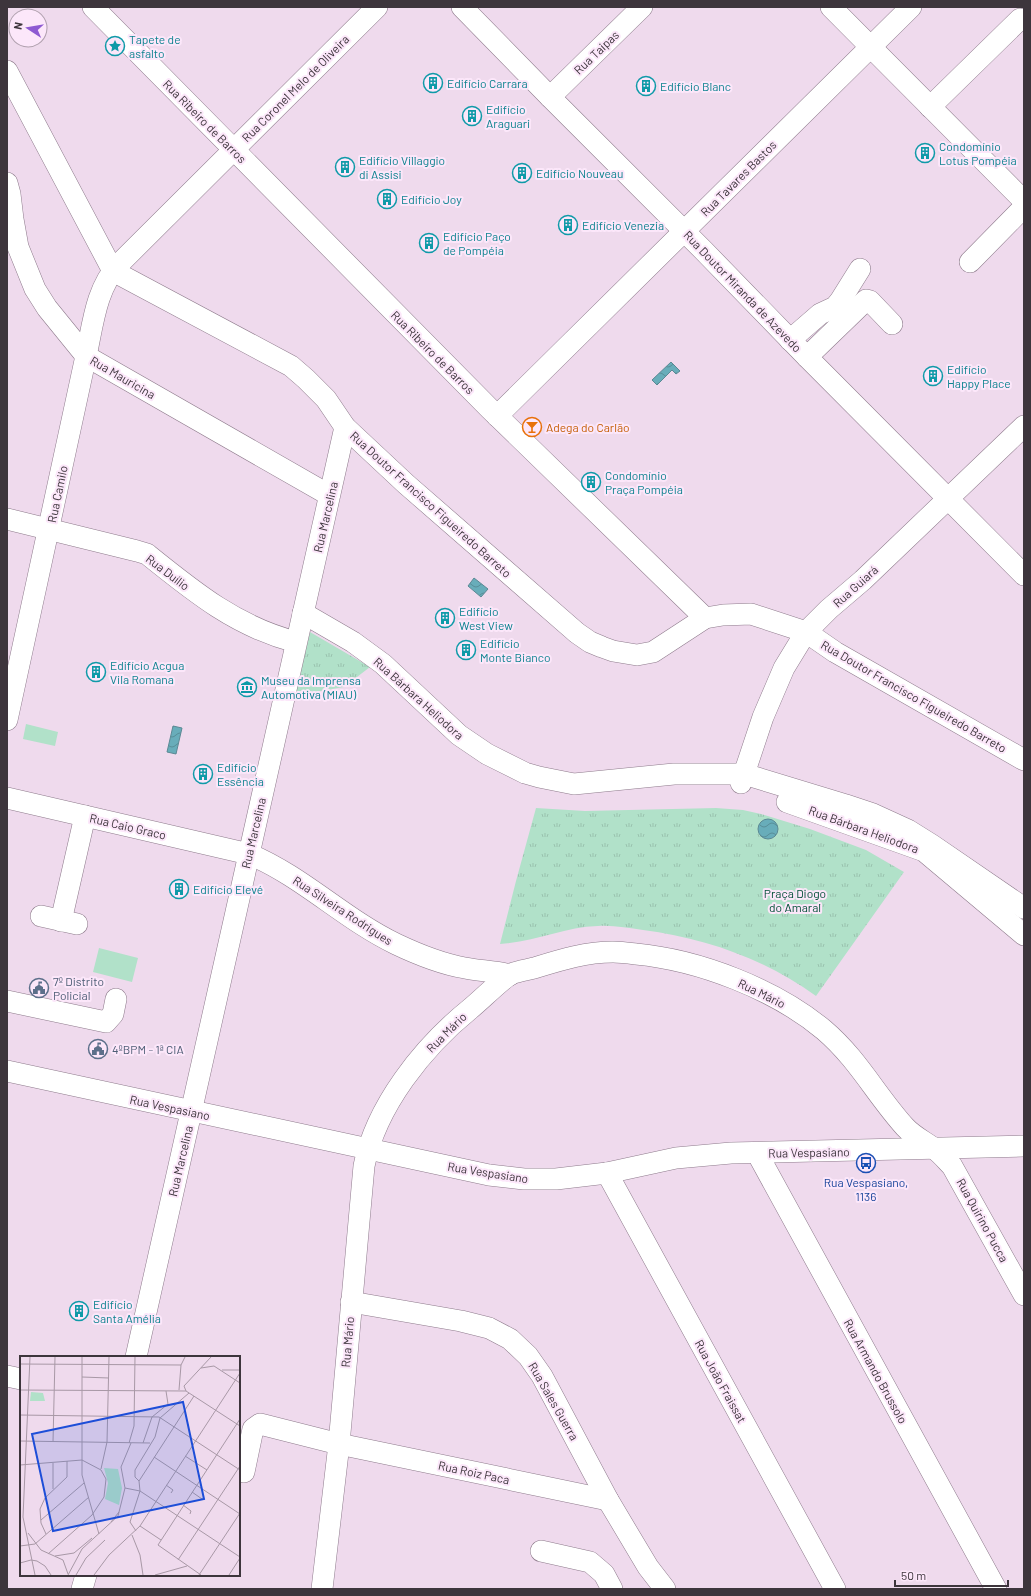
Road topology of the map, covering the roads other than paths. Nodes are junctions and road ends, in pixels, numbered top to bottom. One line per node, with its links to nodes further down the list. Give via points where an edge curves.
1 (93, 7): 12 (street, Rua Ribeiro de Barros)
2 (377, 7): 12 (street, Rua Coronel Melo de Oliveira)
3 (462, 7): 10 (street, Rua Doutor Miranda de Azevedo)
4 (642, 7): 10 (street, Rua Taipas)
5 (831, 7): 8 (street)
6 (911, 7): 8 (street, Rua Tavares Bastos)
7 (1020, 19): 11 (street)
8 (871, 47): 11 (street); 16 (street, Rua Tavares Bastos)
9 (7, 71): 19 (street)
10 (550, 97): 16 (street, Rua Doutor Miranda de Azevedo)
11 (930, 107): 14 (street)
12 (233, 150): 19 (street, Rua Coronel Melo de Oliveira); 24 (street, Rua Ribeiro de Barros)
13 (7, 183): 22 (street, Rua Mauricina, via 18,247 35,289)
14 (1024, 201)
15 (1024, 207): 17 (street)
16 (685, 231): 21 (street, Rua Doutor Miranda de Azevedo); 24 (street, Rua Tavares Bastos)
17 (970, 262)
18 (860, 269): 21 (street, via 835,307 820,314)
19 (113, 270): 22 (street, Rua Camilo, via 99,297); 26 (street, Rua Doutor Francisco Figueiredo Barreto, via 291,366 326,399)
20 (892, 324): 23 (street, via 870,301 864,301)
21 (790, 340): 23 (street, Rua Doutor Miranda de Azevedo)
22 (86, 356): 27 (street, Rua Mauricina); 30 (street, Rua Camilo)
23 (807, 357): 28 (street, Rua Doutor Miranda de Azevedo)
24 (498, 416): 33 (street, Rua Ribeiro de Barros)
25 (1024, 426): 28 (street, Rua Guiará)
26 (345, 427): 27 (street, Rua Marcelina); 33 (street, Rua Doutor Francisco Figueiredo Barreto, via 406,484 590,642 613,651 637,655 653,652)
27 (329, 495): 32 (street, Rua Marcelina)
28 (948, 499): 31 (street, Rua Doutor Miranda de Azevedo); 34 (street, Rua Guiará)
29 (7, 519): 30 (street, Rua Duílio)
30 (49, 529): 35 (street, Rua Duílio, via 147,554 226,613 249,626); 36 (street, Rua Camilo)
31 (1024, 575)
32 (303, 613): 35 (street, Rua Marcelina); 38 (street, Rua Bárbara Heliodora, via 353,642 383,664 459,735 486,754 525,773 574,784 674,774)
33 (705, 618): 34 (street, via 751,614)
34 (806, 632): 37 (street, Rua Doutor Francisco Figueiredo Barreto, via 835,652); 38 (street, Rua Guiará, via 784,668)
35 (296, 642): 41 (street, Rua Marcelina)
36 (7, 720)
37 (1024, 760)
38 (738, 777): 42 (street, Rua Bárbara Heliodora, via 846,805 908,830); 44 (street, Rua Bárbara Heliodora, via 754,790 924,851)
39 (7, 798): 40 (street, Rua Caio Graco)
40 (85, 816): 41 (street, Rua Caio Graco); 43 (street, via 69,923)
41 (248, 854): 45 (street, Rua Silveira Rodrigues, via 282,871 396,944 463,968 498,971); 49 (street, Rua Marcelina)
42 (1024, 908)
43 (41, 916)
44 (1024, 934)
45 (510, 975): 51 (street, Rua Mário, via 448,1027 419,1060 382,1115); 52 (street, Rua Mário, via 569,957 613,952 672,960 728,976 791,1007 822,1029 841,1045 861,1068 907,1130)
46 (116, 999): 47 (street, via 113,1014 106,1022)
47 (7, 1001)
48 (7, 1071): 49 (street, Rua Vespasiano)
49 (191, 1112): 51 (street, Rua Vespasiano); 57 (street, Rua Marcelina)
50 (1024, 1146): 52 (street, Rua Vespasiano)
51 (367, 1149): 54 (street, Rua Vespasiano, via 489,1175 524,1179 556,1179); 56 (street, Rua Mário)
52 (935, 1149): 53 (street, Rua Vespasiano); 55 (street, Rua Quirino Pucca, via 959,1176)
53 (757, 1153): 54 (street, Rua Vespasiano, via 676,1158); 70 (street, Rua Armando Brussolo)
54 (607, 1173): 69 (street, Rua João Fraissat)
55 (1024, 1295)
56 (351, 1302): 60 (street, Rua Mário); 62 (street, Rua Sales Guerra, via 461,1321 489,1328 510,1339 528,1356 542,1376)
57 (136, 1356)
58 (7, 1376): 59 (street)
59 (20, 1380)
60 (339, 1444): 61 (street, Rua Roiz Paca, via 260,1424 254,1429); 62 (street, Rua Roiz Paca); 66 (street, Rua Mário)
61 (244, 1472)
62 (608, 1500): 68 (street, Rua Sales Guerra, via 648,1567)
63 (541, 1551): 67 (street, via 590,1562 604,1574)
64 (86, 1576): 65 (street)
65 (82, 1589)
66 (322, 1589)
67 (612, 1589)
68 (665, 1589)
69 (835, 1589)
70 (996, 1589)

